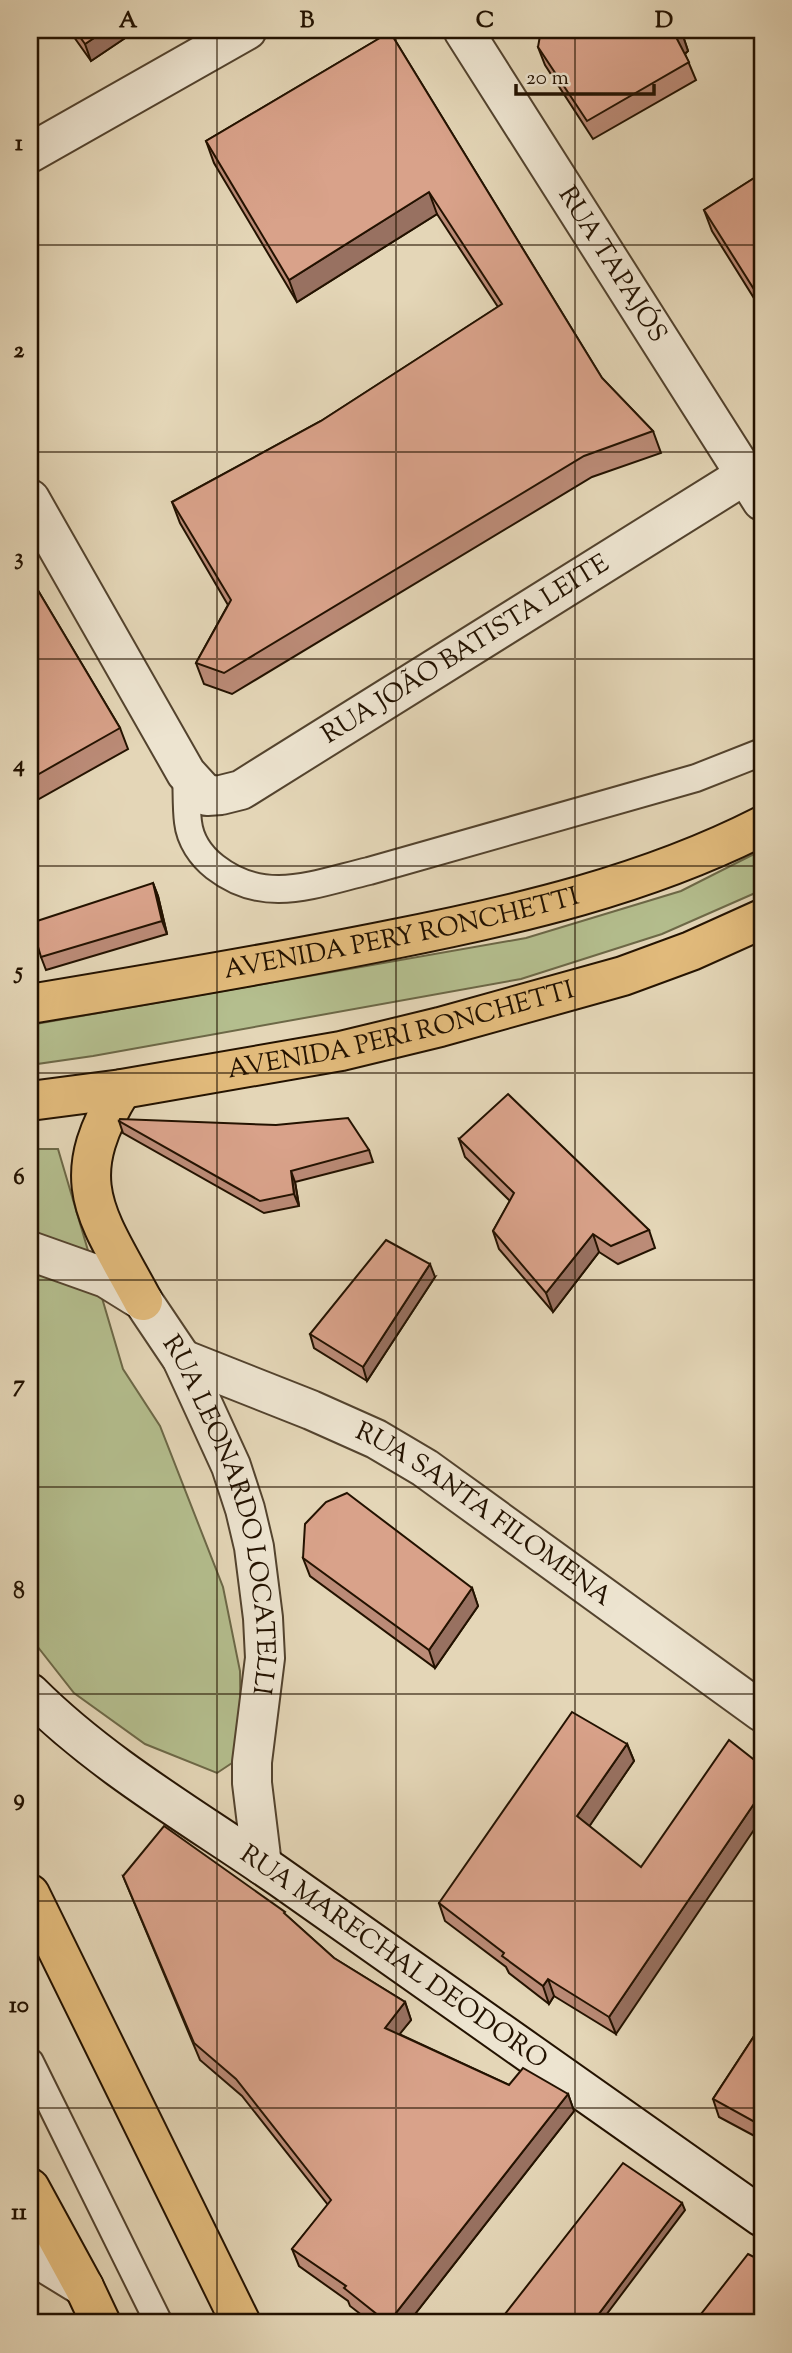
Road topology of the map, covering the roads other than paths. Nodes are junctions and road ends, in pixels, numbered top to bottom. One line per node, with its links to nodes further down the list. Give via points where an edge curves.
1 (247, 30): 3 (street)
2 (463, 30): 4 (street, RUA TAPAJÓS)
3 (30, 153)
4 (753, 488): 7 (street, RUA JOÃO BATISTA LEITE, via 241,790 207,796)
5 (30, 499): 7 (street)
6 (762, 752): 7 (lane, via 695,778 369,871 273,890 245,885 201,853 188,823)
7 (186, 773)
8 (762, 826): 10 (main road, AVENIDA PERY RONCHETTI, via 654,872 511,914 290,960)
9 (762, 919): 11 (main road, AVENIDA PERI RONCHETTI, via 623,975 440,1027 341,1051)
10 (30, 1004)
11 (122, 1089): 12 (main road, AVENIDA PERI RONCHETTI); 14 (main road, via 97,1138 91,1191 101,1221)
12 (30, 1101)
13 (30, 1251): 14 (street, RUA LEONARDO LOCATELLI, via 106,1278)
14 (143, 1301): 15 (street, RUA LEONARDO LOCATELLI)
15 (182, 1359): 17 (street, RUA SANTA FILOMENA, via 376,1439 425,1468); 18 (street, RUA LEONARDO LOCATELLI, via 231,1466 259,1579 265,1658 252,1783)
16 (30, 1693): 18 (street, RUA MARECHAL DEODORO, via 104,1756)
17 (762, 1712)
18 (262, 1865): 22 (street, RUA MARECHAL DEODORO)
19 (30, 1894): 27 (main road)
20 (30, 2062): 26 (lane)
21 (30, 2188): 24 (main road)
22 (762, 2217)
23 (30, 2255): 24 (street)
24 (84, 2287): 25 (main road)
25 (101, 2323)
26 (159, 2323)
27 (241, 2323)

